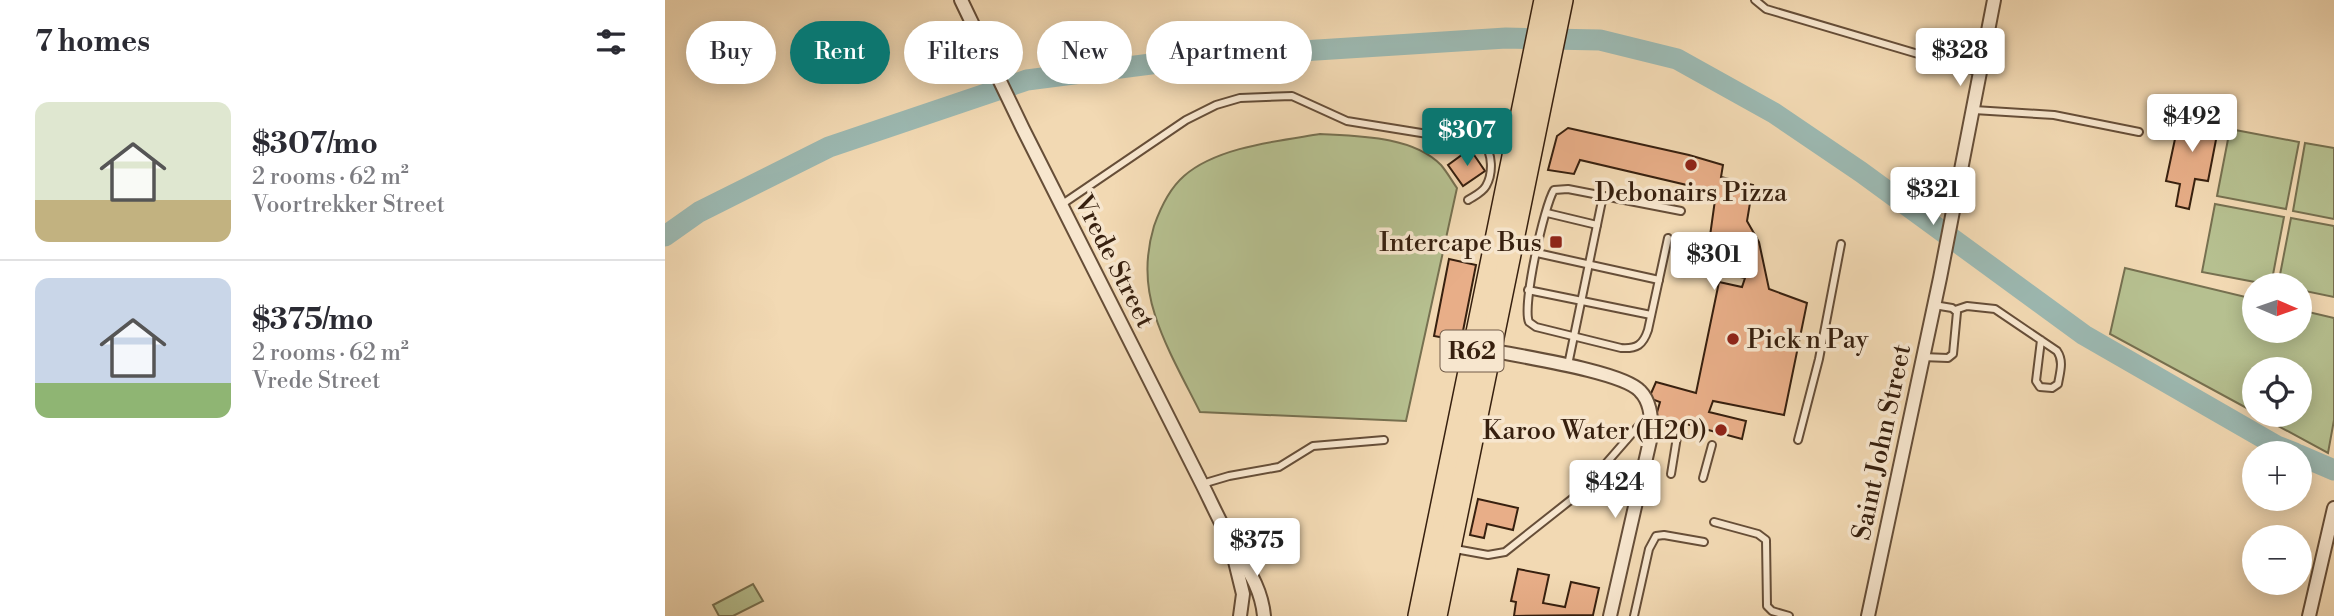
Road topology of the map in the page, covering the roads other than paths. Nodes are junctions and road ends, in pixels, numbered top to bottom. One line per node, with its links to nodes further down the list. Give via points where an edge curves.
1 (961, 0): 10 (street, Vrede Street)
2 (1755, 0): 5 (lane, via 1766,9)
3 (1994, 0): 5 (street)
4 (1556, 1): 26 (main road, R62)
5 (1979, 72): 6 (street)
6 (1974, 110): 7 (lane, via 2053,115); 21 (street, Saint John Street)
7 (2139, 132)
8 (1603, 195): 11 (lane); 12 (lane, via 1554,190); 13 (lane)
9 (1468, 200): 10 (lane, via 1489,178 1490,155 1483,143 1347,121 1292,96 1271,96 1240,98 1201,112)
10 (1061, 205): 36 (street, Vrede Street)
11 (1681, 211)
12 (1547, 213): 13 (lane); 16 (lane)
13 (1597, 225): 17 (lane)
14 (1668, 238): 18 (lane)
15 (1841, 244): 32 (lane)
16 (1537, 253): 17 (lane); 19 (lane)
17 (1589, 263): 18 (lane); 20 (lane)
18 (1659, 280): 23 (lane)
19 (1528, 290): 20 (lane); 24 (lane, via 1529,322)
20 (1581, 301): 23 (lane); 24 (lane)
21 (1934, 305): 22 (lane); 27 (street, Saint John Street)
22 (1955, 310): 25 (lane, via 1967,306 1995,309); 27 (lane, via 1951,357)
23 (1651, 315): 24 (lane, via 1645,340 1633,349)
24 (1573, 337): 28 (lane)
25 (2041, 340): 25 (lane, via 2061,356 2058,384 2052,388 2036,382)
26 (1482, 348): 28 (street); 41 (main road, R62); 44 (main road, R62)
27 (1922, 357): 49 (street, Saint John Street)
28 (1567, 366): 29 (street, via 1630,383 1641,392)
29 (1651, 412): 41 (lane, via 1582,491 1505,552 1487,555); 46 (street, via 1652,432)
30 (1677, 437): 34 (lane)
31 (1384, 440): 36 (lane, via 1313,446 1279,467)
32 (1798, 440)
33 (1711, 445): 35 (lane)
34 (1671, 474)
35 (1703, 478)
36 (1202, 484): 39 (street, Vrede Street)
37 (2334, 508): 50 (street)
38 (1714, 522): 48 (lane, via 1766,540 1767,606)
39 (1231, 541): 42 (street, Vrede Street, via 1243,594); 43 (street, Vrede Street, via 1256,582)
40 (1704, 542): 47 (lane, via 1656,536)
41 (1450, 548): 45 (main road, R62)
42 (1240, 616)
43 (1264, 616)
44 (1419, 616)
45 (1436, 616)
46 (1610, 616)
47 (1634, 616)
48 (1789, 616)
49 (1868, 616)
50 (2309, 616)

